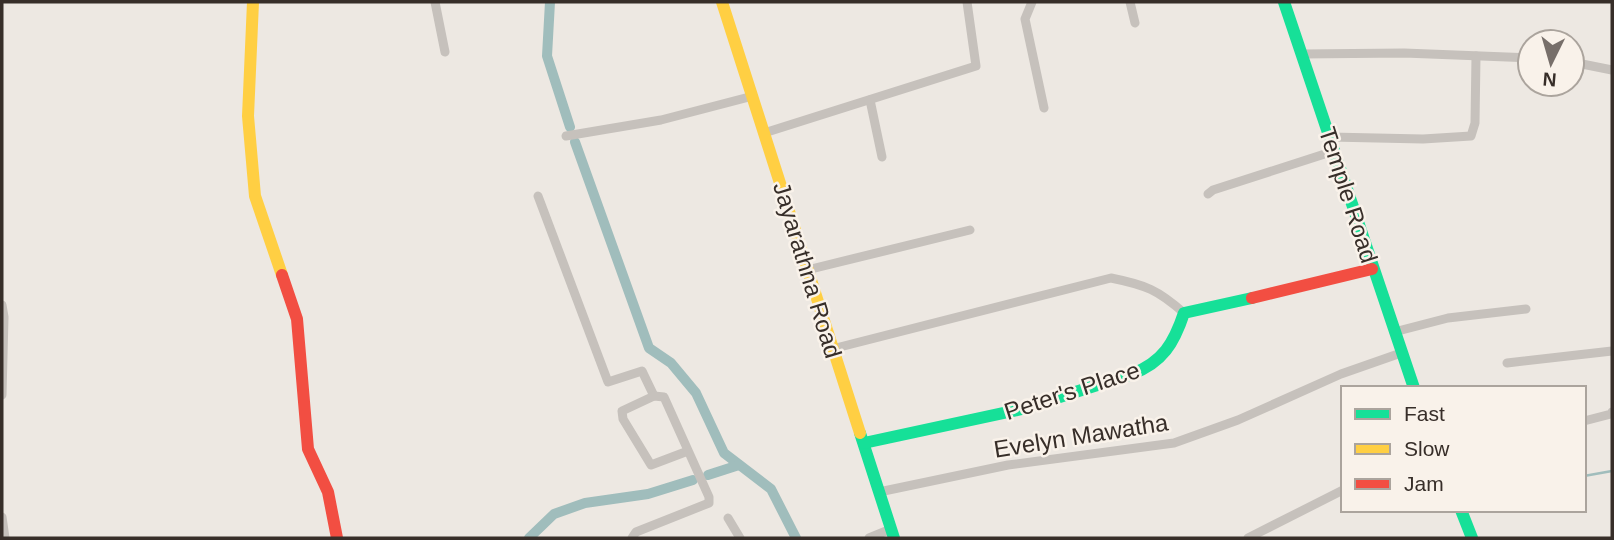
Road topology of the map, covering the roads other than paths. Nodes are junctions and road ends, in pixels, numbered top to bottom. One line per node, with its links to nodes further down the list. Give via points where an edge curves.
1 (253, 2): 50 (street, via 248,116 255,196 298,319 308,449 328,492)
2 (435, 2): 9 (street)
3 (722, 2): 15 (street, Jayarathna Road)
4 (967, 2): 16 (street, via 976,66)
5 (1032, 2): 17 (street, via 1024,19)
6 (1130, 2): 8 (street)
7 (1284, 2): 10 (street, Temple Road)
8 (1135, 23)
9 (445, 52)
10 (1303, 54): 11 (street); 20 (street, Temple Road)
11 (1476, 56): 12 (street); 20 (street, via 1471,136)
12 (1516, 57)
13 (1586, 65): 14 (street)
14 (1612, 70)
15 (753, 96): 18 (street, Jayarathna Road); 19 (street, via 662,120)
16 (870, 100): 18 (street); 22 (street)
17 (1044, 108)
18 (764, 133): 27 (street, Jayarathna Road)
19 (566, 136)
20 (1330, 137): 21 (street, Temple Road)
21 (1334, 152): 23 (street); 26 (street, Temple Road)
22 (882, 157)
23 (1208, 194)
24 (538, 196): 38 (street, via 608,382 642,371)
25 (970, 230): 27 (street)
26 (1372, 269): 30 (street); 31 (street, Temple Road)
27 (807, 270): 32 (street, Jayarathna Road)
28 (2, 305): 37 (street)
29 (1526, 309): 31 (street, via 1448,318)
30 (1184, 313): 32 (street, via 1162,294 1139,283 1111,278); 41 (street, Peter's Place, via 1174,340 1160,359 1144,369 1089,390 983,419)
31 (1394, 332): 34 (street, Temple Road)
32 (832, 349): 41 (street, Jayarathna Road)
33 (1612, 351): 35 (street)
34 (1401, 353): 36 (street, Temple Road); 44 (street, Evelyn Mawatha, via 1174,443 1008,465)
35 (1507, 363)
36 (1413, 386)
37 (2, 395)
38 (654, 396): 42 (street, via 664,397); 42 (street, via 622,411 622,419 651,465)
39 (1612, 412): 40 (street)
40 (1586, 420)
41 (864, 443): 44 (street, Jayarathna Road)
42 (688, 451): 51 (street, via 709,502 636,532)
43 (1341, 491): 54 (street)
44 (879, 492): 48 (street, Jayarathna Road)
45 (1462, 512): 55 (street)
46 (2, 517): 49 (street)
47 (728, 518): 52 (street)
48 (892, 534): 53 (street)
49 (5, 538)
50 (337, 538)
51 (632, 538)
52 (740, 538)
53 (869, 538)
54 (1248, 538)
55 (1472, 538)

